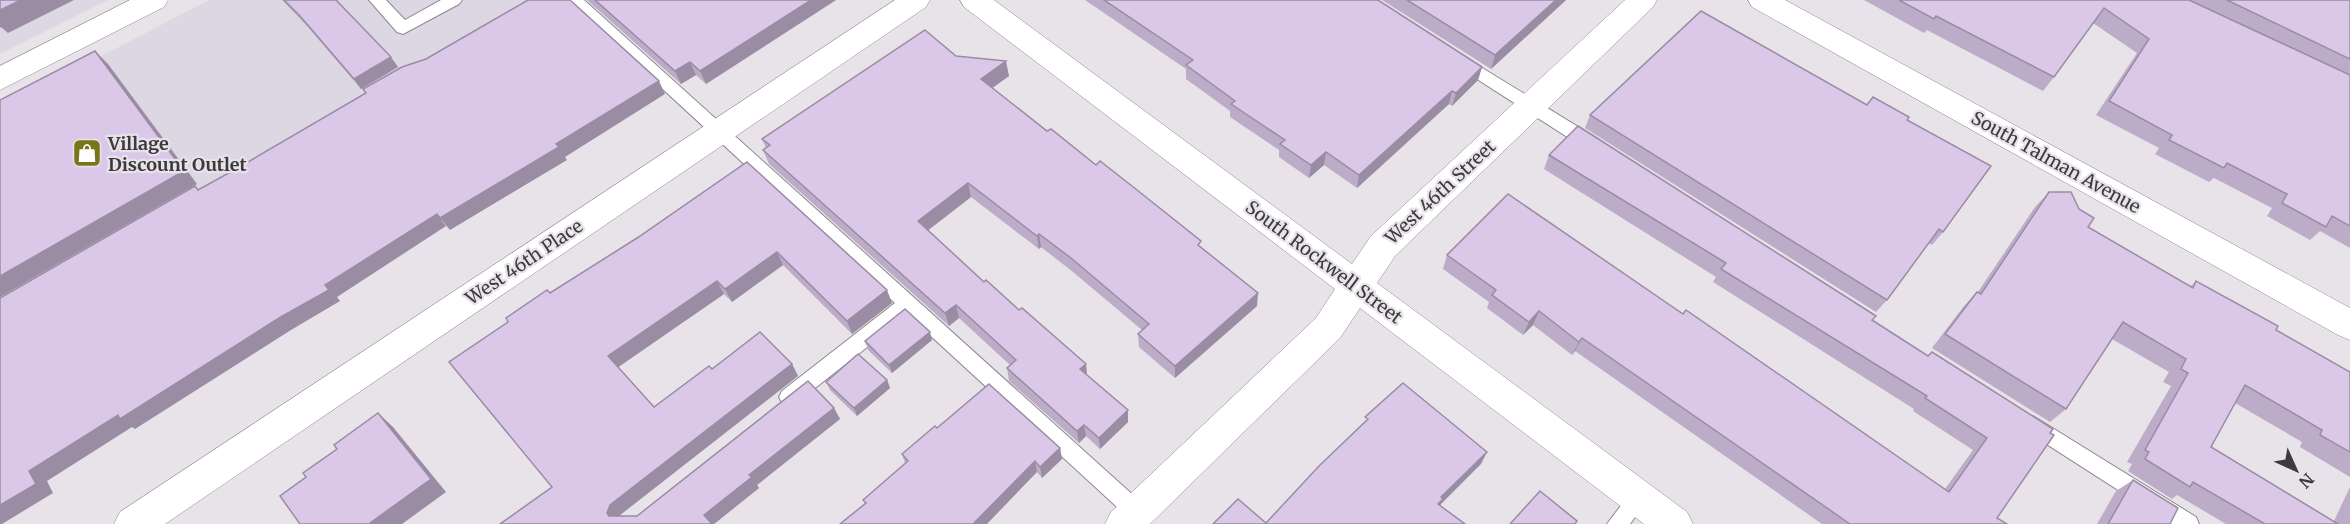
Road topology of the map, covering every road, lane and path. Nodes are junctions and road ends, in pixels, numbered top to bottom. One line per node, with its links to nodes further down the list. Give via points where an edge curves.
1 (154, 0): 10 (street)
2 (377, 0): 3 (lane, via 403,28)
3 (454, 0)
4 (574, 0): 12 (lane)
5 (916, 0): 12 (street, West 46th Place)
6 (974, 0): 14 (street, South Rockwell Street)
7 (1643, 0): 11 (street, West 46th Street)
8 (1762, 0): 16 (street, South Talman Avenue)
9 (1444, 50): 11 (lane)
10 (0, 79)
11 (1532, 106): 13 (lane); 14 (street, West 46th Street, via 1383,246)
12 (719, 132): 15 (lane); 21 (street, West 46th Place)
13 (1606, 153)
14 (1357, 286): 19 (street, South Rockwell Street); 20 (street, West 46th Street, via 1328,328)
15 (908, 304): 17 (lane); 20 (lane)
16 (2350, 325)
17 (777, 407)
18 (2018, 415): 24 (lane)
19 (1639, 498): 22 (lane); 23 (street, South Rockwell Street)
20 (1131, 518)
21 (133, 524)
22 (1617, 524)
23 (1674, 524)
24 (2189, 524)

